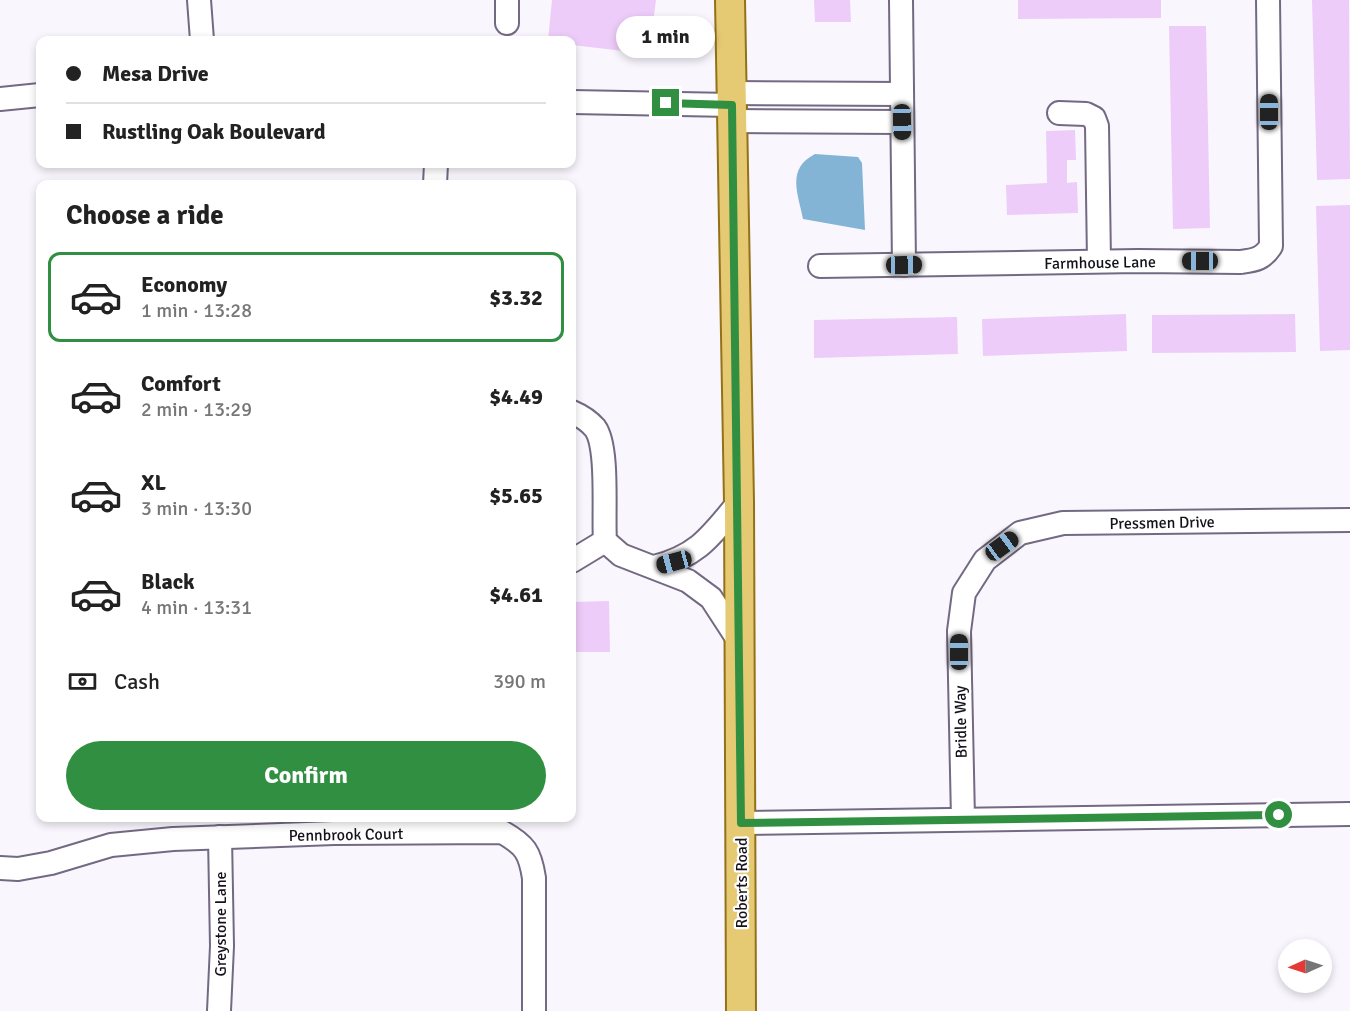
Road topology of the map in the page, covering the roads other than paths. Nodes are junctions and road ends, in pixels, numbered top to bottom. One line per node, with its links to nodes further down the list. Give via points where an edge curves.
1 (199, 0): 7 (street)
2 (507, 0): 6 (street)
3 (730, 0): 12 (main road, Roberts Road)
4 (901, 0): 8 (street)
5 (1268, 0): 15 (street, Farmhouse Lane, via 1271,246 1266,254 1241,262)
6 (507, 23)
7 (202, 36)
8 (902, 94): 12 (street); 14 (street)
9 (36, 95): 10 (street)
10 (0, 99)
11 (576, 102): 12 (street)
12 (732, 106): 14 (street); 19 (main road, Roberts Road)
13 (1059, 113): 15 (street, via 1086,114 1094,118 1097,126)
14 (902, 122): 16 (street)
15 (1099, 261): 16 (street, Farmhouse Lane)
16 (904, 265): 17 (street, Farmhouse Lane)
17 (820, 266)
18 (576, 415): 21 (street, via 596,429 603,453)
19 (739, 502): 24 (street, via 691,554); 25 (main road, Roberts Road)
20 (1350, 520): 23 (street, Pressmen Drive, via 1063,524 1020,533)
21 (605, 541): 22 (street); 24 (street, via 621,555)
22 (576, 559)
23 (985, 560): 27 (street, Bridle Way, via 964,593 959,631)
24 (654, 567): 25 (street, via 687,581 711,598)
25 (739, 641): 28 (main road, Roberts Road)
26 (1350, 814): 27 (street)
27 (963, 819): 28 (street)
28 (741, 823): 33 (main road, Roberts Road)
29 (219, 837): 30 (street, Pennbrook Court, via 111,845 51,863); 31 (street, Greystone Lane); 32 (street, Pennbrook Court, via 502,832 519,842 531,858)
30 (0, 868)
31 (219, 1011)
32 (534, 1011)
33 (741, 1011)

